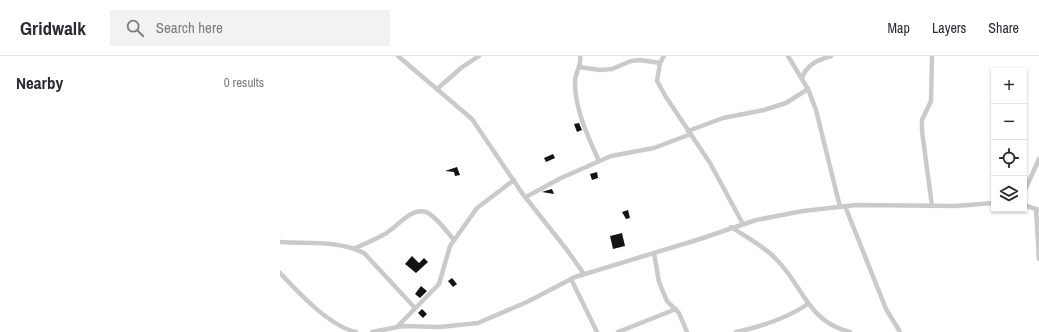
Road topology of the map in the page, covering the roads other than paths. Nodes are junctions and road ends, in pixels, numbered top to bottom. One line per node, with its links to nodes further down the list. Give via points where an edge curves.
1 (398, 56): 11 (street)
2 (479, 56): 11 (street)
3 (580, 56): 9 (street, via 582,62)
4 (664, 56): 8 (street)
5 (788, 56): 10 (street)
6 (831, 56): 10 (street, via 809,65)
7 (932, 56): 20 (street, via 931,101 922,120)
8 (660, 63): 9 (street, via 631,61 612,69 600,70); 13 (street, via 657,81)
9 (579, 67): 15 (street, via 575,80 578,105)
10 (802, 78): 12 (street)
11 (437, 89): 16 (street, via 472,119)
12 (808, 89): 13 (street, via 786,103 723,118); 22 (street)
13 (689, 133): 15 (street, via 654,148); 24 (street, via 718,176)
14 (1039, 159): 17 (street)
15 (599, 161): 18 (street)
16 (514, 180): 18 (street); 26 (street, via 477,208)
17 (1027, 185)
18 (526, 197): 32 (street)
19 (991, 203): 20 (street)
20 (932, 206): 22 (street)
21 (1027, 206): 23 (street)
22 (842, 207): 24 (street, via 804,211); 46 (street, via 886,309)
23 (1038, 209): 30 (street)
24 (743, 224): 25 (street)
25 (731, 227): 29 (street); 34 (street, via 776,259)
26 (454, 240): 28 (street, via 427,212 420,212 402,220 385,235); 35 (street, via 439,284)
27 (280, 242): 28 (street, via 344,245)
28 (355, 248): 35 (street, via 364,253)
29 (654, 253): 32 (street); 36 (street, via 659,282 667,301)
30 (1039, 259)
31 (280, 272): 39 (street, via 304,298 341,326)
32 (584, 274): 33 (street)
33 (571, 279): 38 (street, via 478,323); 41 (street)
34 (808, 304): 44 (street, via 779,319); 45 (street, via 818,316 831,325)
35 (415, 308): 37 (street)
36 (676, 309): 42 (street); 43 (street)
37 (397, 327): 38 (street); 40 (street)
38 (424, 329)
39 (355, 332)
40 (372, 332)
41 (597, 332)
42 (618, 332)
43 (687, 332)
44 (736, 332)
45 (849, 332)
46 (900, 332)

